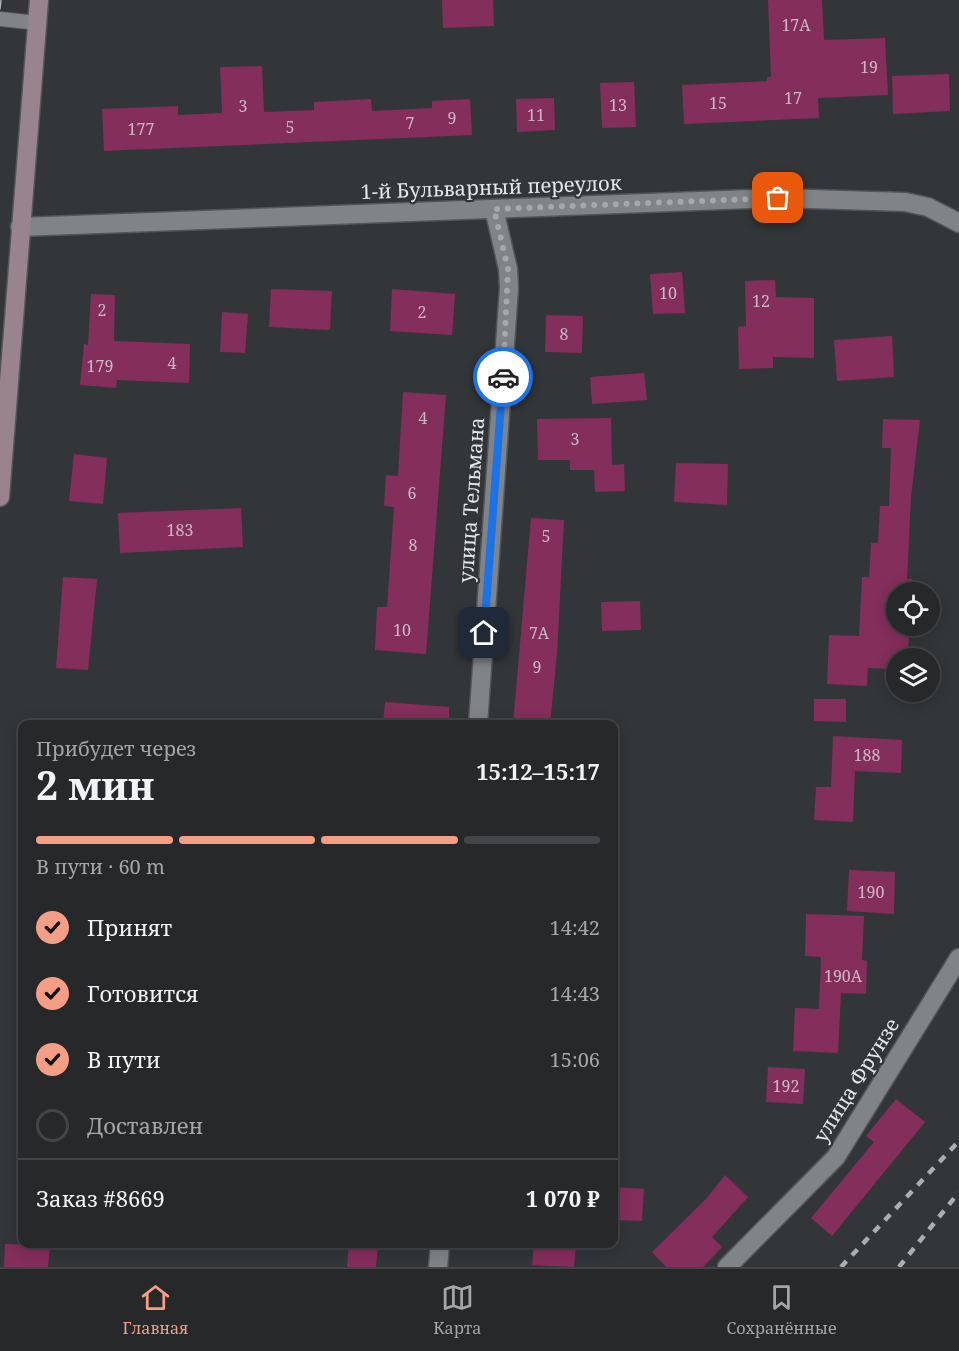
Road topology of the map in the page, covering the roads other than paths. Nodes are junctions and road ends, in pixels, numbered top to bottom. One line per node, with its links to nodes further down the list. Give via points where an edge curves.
1 (39, 0): 3 (main road)
2 (0, 20): 3 (lane)
3 (37, 23): 6 (main road)
4 (494, 209): 5 (street, 1-й Бульварный переулок, via 778,198 905,202 928,207); 6 (street, 1-й Бульварный переулок); 9 (street, улица Тельмана, via 509,288)
5 (959, 224)
6 (20, 227): 7 (main road)
7 (3, 421): 8 (main road)
8 (0, 497)
9 (478, 720)
10 (959, 958): 13 (street, улица Фрунзе, via 836,1157)
11 (440, 1248): 12 (street)
12 (438, 1267)
13 (727, 1267)

